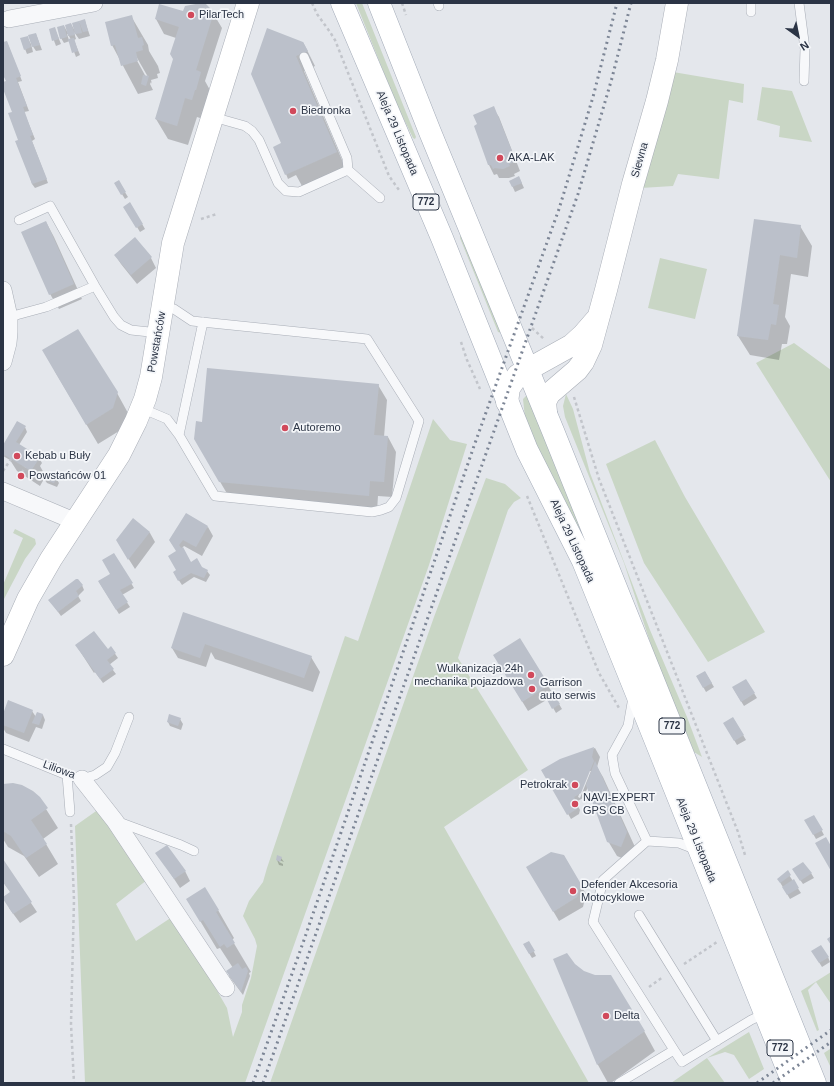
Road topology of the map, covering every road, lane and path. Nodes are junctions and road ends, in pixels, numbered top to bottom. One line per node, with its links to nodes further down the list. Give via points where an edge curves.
1 (94, 3): 8 (street)
2 (248, 3): 11 (main road, Powstańców)
3 (312, 3): 13 (path, via 335,40 389,176)
4 (342, 3): 30 (main road, Aleja 29 Listopada / 772, via 492,363)
5 (379, 3): 27 (main road, Aleja 29 Listopada / 772)
6 (677, 3): 22 (main road, Siewna, via 657,102)
7 (799, 3): 10 (lane, via 806,50)
8 (9, 19)
9 (304, 56): 12 (lane, via 347,158)
10 (804, 81)
11 (214, 117): 12 (lane, via 245,126 252,131 260,140 278,183 286,191 299,192); 20 (main road, Powstańców, via 173,243)
12 (348, 170): 14 (lane)
13 (401, 192)
14 (380, 198)
15 (216, 214): 17 (path)
16 (19, 220): 18 (lane, via 50,206)
17 (199, 220)
18 (95, 286): 21 (lane, via 46,307); 24 (lane, via 121,325 131,330)
19 (3, 290): 21 (street)
20 (163, 308): 23 (lane, via 174,309 192,321); 24 (main road, Powstańców)
21 (9, 317): 26 (street, via 8,343)
22 (598, 317): 27 (main road, Siewna, via 572,345); 28 (main road, Siewna, via 588,354 577,370)
23 (203, 322): 32 (lane); 32 (lane, via 367,339 419,421 396,498 389,506 372,512 215,496)
24 (159, 333): 31 (main road, Powstańców, via 151,377)
25 (460, 338): 29 (path)
26 (3, 362)
27 (527, 369): 28 (main road, Aleja 29 Listopada / 772); 30 (main road, Siewna, via 518,376)
28 (553, 387): 30 (main road); 51 (path, via 572,391 600,479); 60 (main road, Aleja 29 Listopada / 772, via 546,412)
29 (482, 392)
30 (509, 393): 41 (main road, Aleja 29 Listopada / 772, via 527,450 583,562)
31 (141, 408): 32 (lane, via 167,419); 39 (main road, Powstańców, via 119,455)
32 (179, 435)
33 (11, 459): 35 (path)
34 (25, 468): 36 (path)
35 (3, 471)
36 (18, 478)
37 (3, 491): 39 (street)
38 (526, 494): 43 (path, via 599,673)
39 (74, 521): 40 (main road, Powstańców, via 28,599)
40 (3, 655)
41 (634, 687): 43 (lane); 50 (main road, Aleja 29 Listopada / 772)
42 (129, 717): 45 (lane, Liliowa, via 107,767 95,775)
43 (628, 726): 48 (lane, via 612,755 615,773)
44 (3, 749): 45 (lane, Liliowa)
45 (74, 777): 46 (lane); 47 (street)
46 (70, 812): 57 (path, via 74,900)
47 (115, 821): 49 (lane); 53 (street)
48 (647, 841): 50 (lane, via 679,843); 56 (lane, via 603,880 593,922)
49 (194, 851)
50 (701, 851): 54 (main road, Aleja 29 Listopada / 772)
51 (748, 862)
52 (639, 915): 55 (lane)
53 (226, 988)
54 (766, 1013): 55 (lane); 59 (main road, Aleja 29 Listopada / 772)
55 (717, 1041): 56 (lane, via 682,1062)
56 (674, 1050): 58 (lane)
57 (74, 1083)
58 (619, 1083)
59 (794, 1083)
60 (815, 1083)

